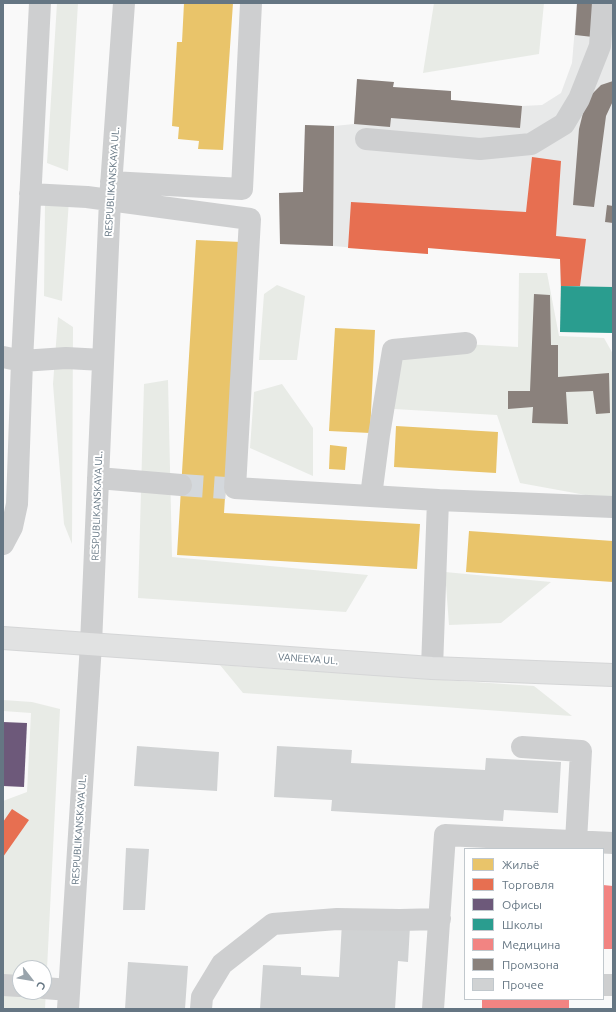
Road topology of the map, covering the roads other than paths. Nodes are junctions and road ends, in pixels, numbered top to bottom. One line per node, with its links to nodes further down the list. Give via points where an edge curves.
1 (40, 3): 7 (street)
2 (124, 3): 6 (street, RESPUBLIKANSKAYA UL.)
3 (252, 3): 6 (street, via 242,189)
4 (603, 3): 5 (street, via 600,46 579,99 564,124 531,144 480,149)
5 (366, 139)
6 (110, 191): 7 (street, via 87,197); 10 (street, RESPUBLIKANSKAYA UL.); 13 (street, via 250,219 230,488)
7 (30, 194): 9 (street)
8 (466, 343): 13 (street, via 393,350)
9 (13, 359): 10 (street); 16 (street, via 18,504 12,527)
10 (103, 360): 11 (street, RESPUBLIKANSKAYA UL.)
11 (98, 478): 12 (street); 18 (street, RESPUBLIKANSKAYA UL.)
12 (182, 485)
13 (371, 496): 14 (street)
14 (438, 500): 15 (street); 19 (street)
15 (613, 507)
16 (3, 544)
17 (3, 638): 18 (main road, VANEEVA UL.)
18 (91, 644): 19 (main road, VANEEVA UL.); 26 (street, RESPUBLIKANSKAYA UL.)
19 (432, 668): 20 (main road, VANEEVA UL.)
20 (613, 675)
21 (522, 747): 22 (street, via 581,751)
22 (576, 841): 23 (street); 24 (street, via 445,835)
23 (613, 843)
24 (440, 919): 27 (street, via 337,919 273,924 222,964 202,997); 28 (street)
25 (52, 992): 26 (street)
26 (68, 999)
27 (201, 1009)
28 (433, 1009)

